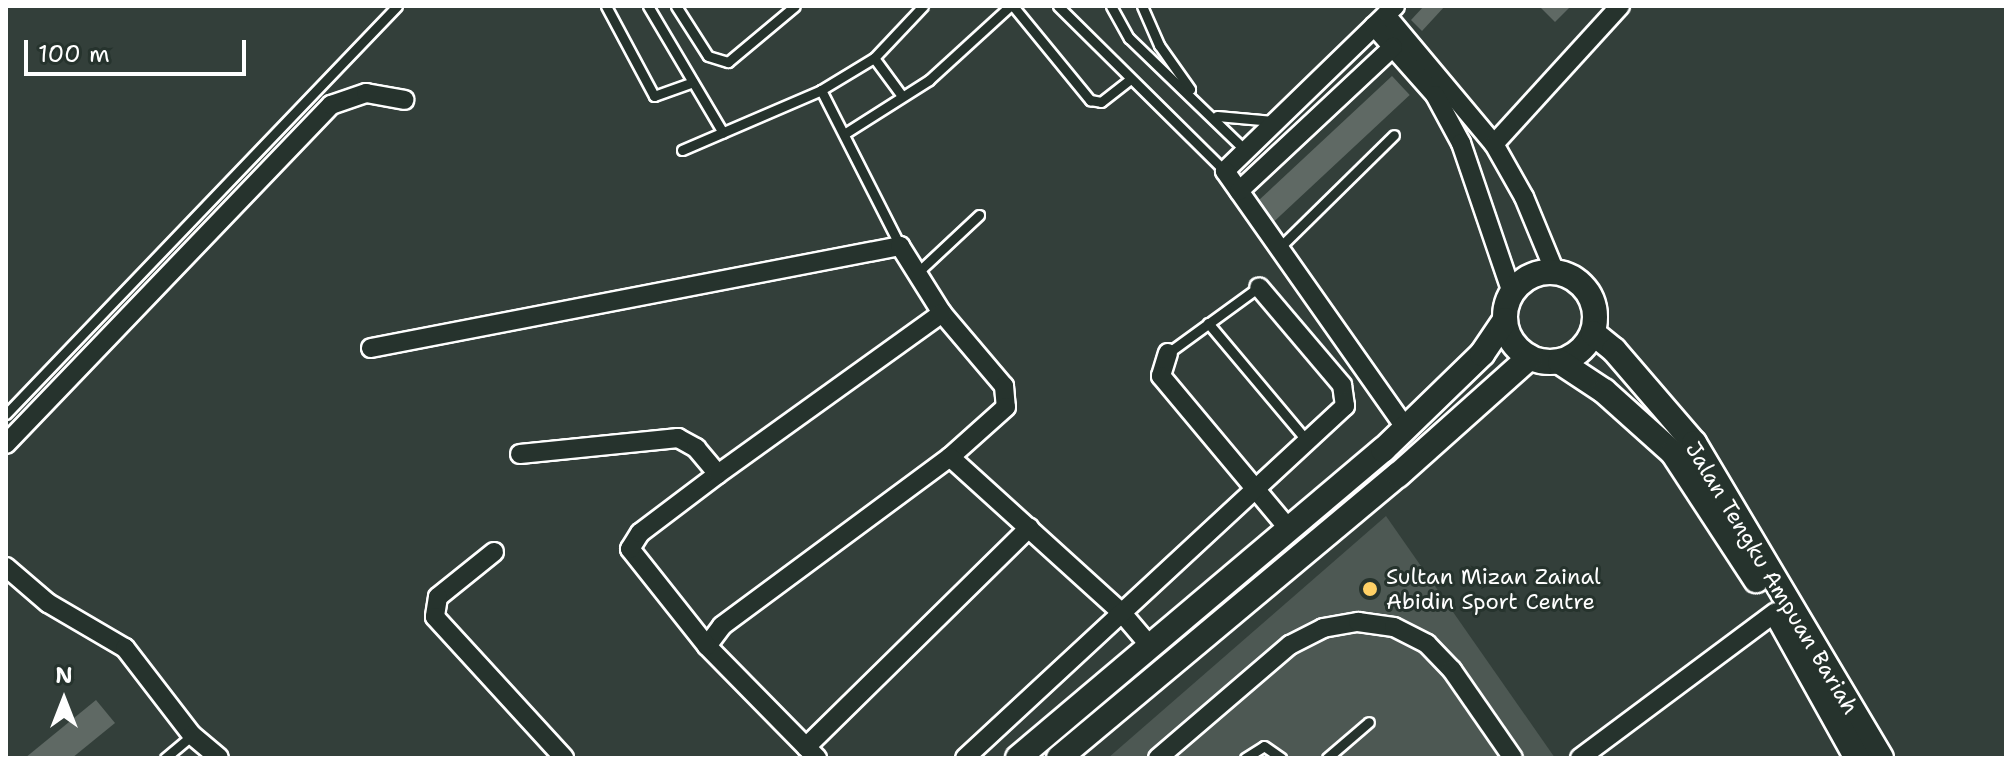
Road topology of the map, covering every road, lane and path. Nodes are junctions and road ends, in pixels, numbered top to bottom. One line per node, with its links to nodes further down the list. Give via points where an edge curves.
1 (397, 6): 48 (lane)
2 (606, 6): 16 (lane, via 654,96)
3 (648, 6): 16 (lane)
4 (676, 6): 5 (lane, via 708,56 728,62)
5 (795, 6)
6 (923, 6): 14 (lane)
7 (1012, 6): 15 (lane, via 1090,100 1101,102); 18 (lane, via 929,80)
8 (1058, 6): 15 (lane)
9 (1111, 6): 20 (lane, via 1137,47)
10 (1142, 6): 20 (lane, via 1159,45)
11 (1620, 6): 26 (street)
12 (1385, 16): 13 (street); 22 (street); 26 (street)
13 (1393, 47): 30 (street); 37 (street, via 1435,95 1461,143)
14 (874, 58): 17 (lane); 18 (lane)
15 (1130, 79): 29 (lane)
16 (693, 82): 23 (lane)
17 (821, 90): 23 (lane); 24 (lane)
18 (902, 96): 24 (lane)
19 (404, 100): 51 (street, via 366,93 331,105)
20 (1199, 102): 21 (lane)
21 (1213, 115): 22 (lane, via 1231,121); 28 (lane)
22 (1277, 121): 28 (street)
23 (723, 133): 27 (lane)
24 (844, 134): 32 (lane)
25 (1394, 135): 33 (lane)
26 (1494, 144): 34 (street, via 1524,197)
27 (682, 150)
28 (1246, 151): 29 (street)
29 (1225, 171): 30 (street)
30 (1239, 191): 33 (street)
31 (979, 215): 35 (lane)
32 (900, 246): 35 (street); 42 (street)
33 (1279, 248): 46 (street)
34 (1555, 272): 37 (main road, via 1525,280); 41 (main road, via 1589,294 1596,320)
35 (917, 273): 38 (street)
36 (1259, 287): 40 (lane); 47 (street)
37 (1512, 293): 39 (main road)
38 (942, 313): 53 (street, via 1006,395 997,419); 54 (street)
39 (1505, 320): 44 (main road, via 1511,340); 49 (main road, via 1482,354)
40 (1208, 323): 43 (lane); 50 (lane)
41 (1593, 333): 45 (main road, via 1574,356); 80 (main road, Jalan Tengku Ampuan Bariah, via 1633,370 1694,443)
42 (371, 348)
43 (1168, 353): 55 (street, via 1161,376)
44 (1529, 358): 45 (main road); 73 (main road, via 1398,475)
45 (1560, 362): 60 (main road, Jalan Tengku Ampuan Bariah, via 1604,391 1673,453)
46 (1362, 367): 47 (street); 49 (street)
47 (1342, 385): 50 (street, via 1345,406)
48 (6, 414)
49 (1406, 429): 57 (main road)
50 (1307, 441): 55 (street)
51 (6, 444)
52 (520, 454): 54 (street, via 678,438 696,448)
53 (950, 457): 56 (street); 62 (street, via 722,626)
54 (718, 474): 62 (street, via 640,533 630,549)
55 (1254, 489): 57 (street); 61 (street)
56 (1029, 528): 61 (street); 66 (street)
57 (1289, 529): 63 (main road)
58 (494, 552): 70 (street, via 438,597 435,617)
59 (6, 567): 65 (street, via 48,603 125,648)
60 (1776, 612): 67 (street); 79 (main road, Jalan Tengku Ampuan Bariah)
61 (1122, 613): 63 (street); 71 (street)
62 (707, 646): 66 (street)
63 (1150, 646): 72 (main road)
64 (1369, 722): 77 (lane)
65 (192, 735): 68 (lane); 69 (street)
66 (811, 752)
67 (1589, 755)
68 (165, 758)
69 (219, 758)
70 (564, 758)
71 (965, 758)
72 (1018, 758)
73 (1059, 758)
74 (1158, 758): 78 (street, via 1290,645 1323,628 1358,622 1394,627 1427,644 1452,670)
75 (1245, 758): 76 (lane, via 1264,746)
76 (1281, 758)
77 (1327, 758)
78 (1513, 758)
79 (1857, 758)
80 (1881, 758)

